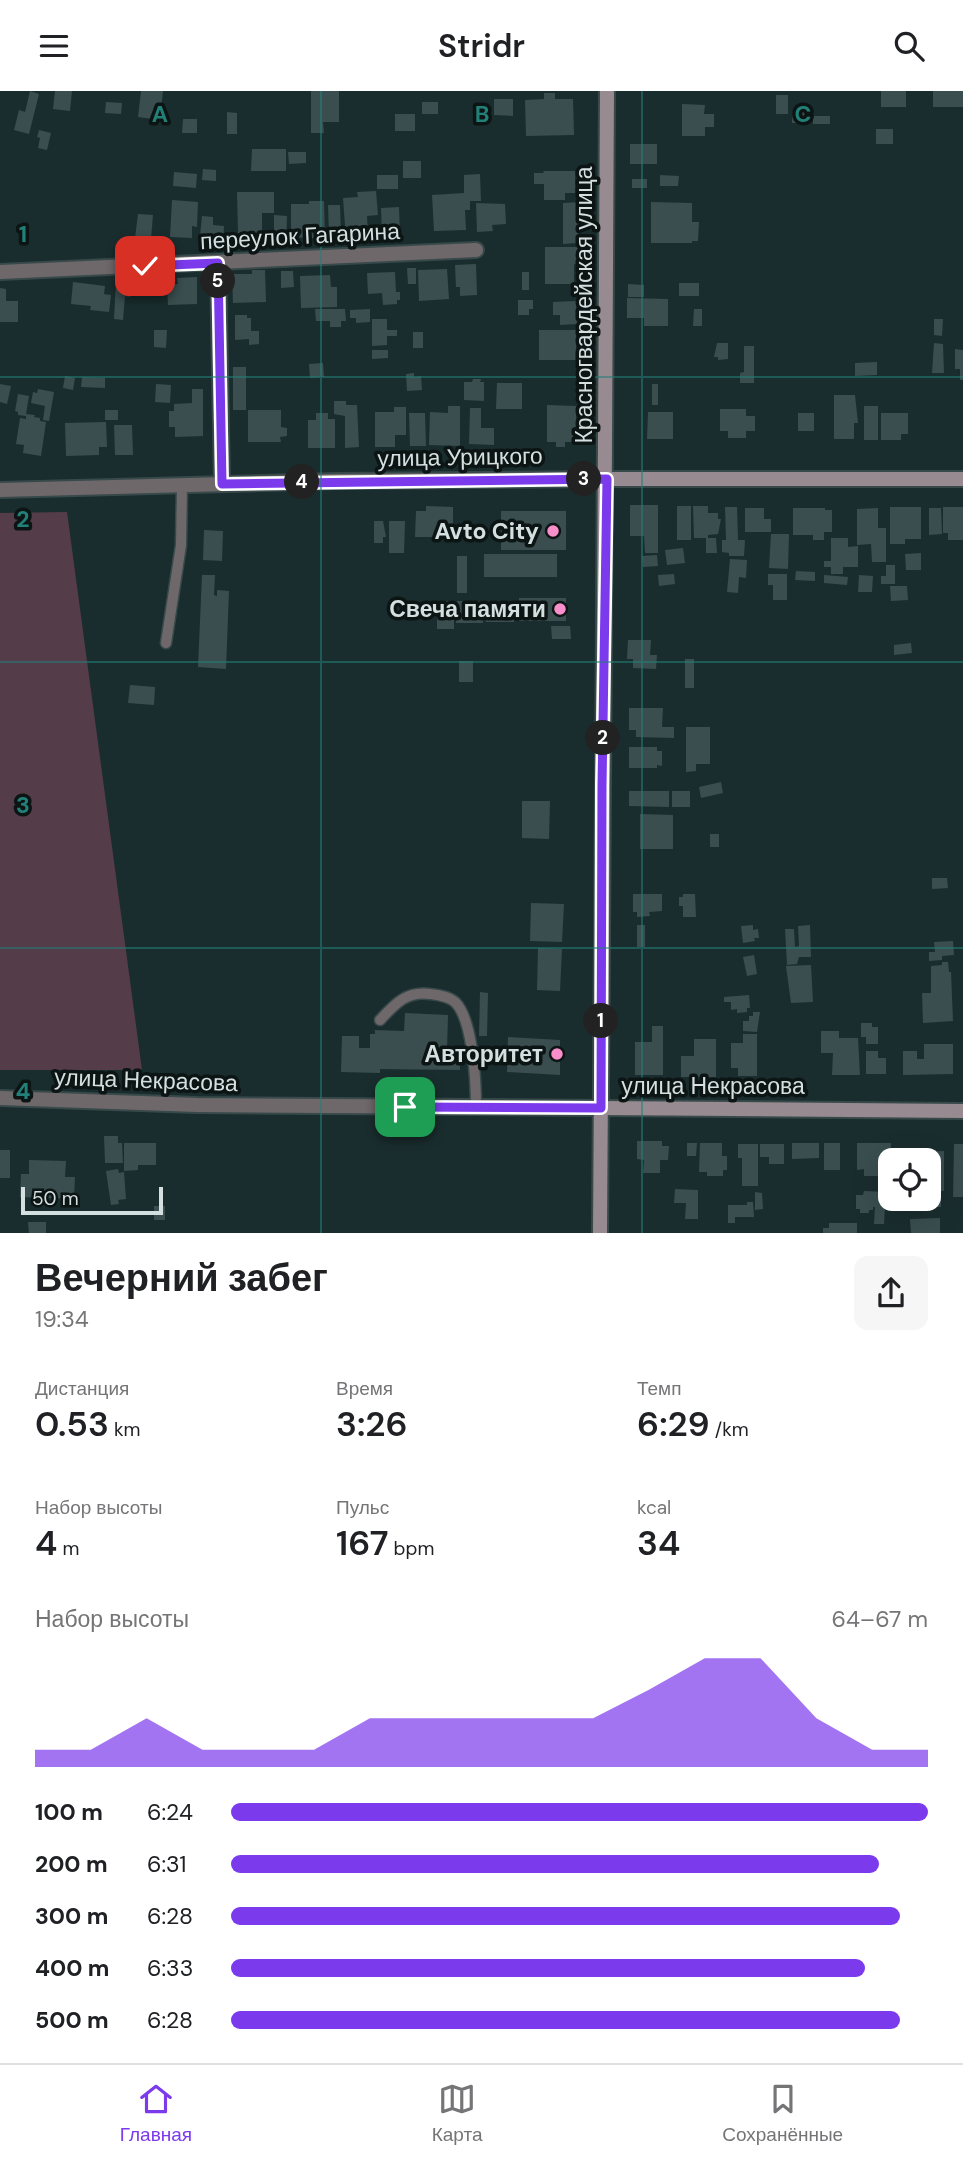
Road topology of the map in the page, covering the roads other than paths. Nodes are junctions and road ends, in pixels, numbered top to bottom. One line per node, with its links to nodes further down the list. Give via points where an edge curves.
1 (607, 91): 5 (main road, Красногвардейская улица)
2 (476, 250): 3 (street, переулок Гагарина)
3 (218, 263): 4 (street, переулок Гагарина); 7 (street)
4 (0, 272)
5 (607, 479): 6 (main road, улица Урицкого); 7 (street, улица Урицкого); 14 (main road, Красногвардейская улица)
6 (963, 479)
7 (222, 484): 8 (street, улица Урицкого)
8 (182, 485): 9 (street, улица Урицкого); 10 (lane, via 181,545)
9 (0, 490)
10 (166, 643)
11 (380, 1020): 13 (lane, via 404,996 447,997 455,1002 465,1020 475,1069)
12 (0, 1098): 13 (street, улица Некрасова)
13 (476, 1107): 14 (street, улица Некрасова)
14 (601, 1108): 15 (main road, улица Некрасова); 16 (main road, Красногвардейская улица)
15 (963, 1111)
16 (600, 1233)

